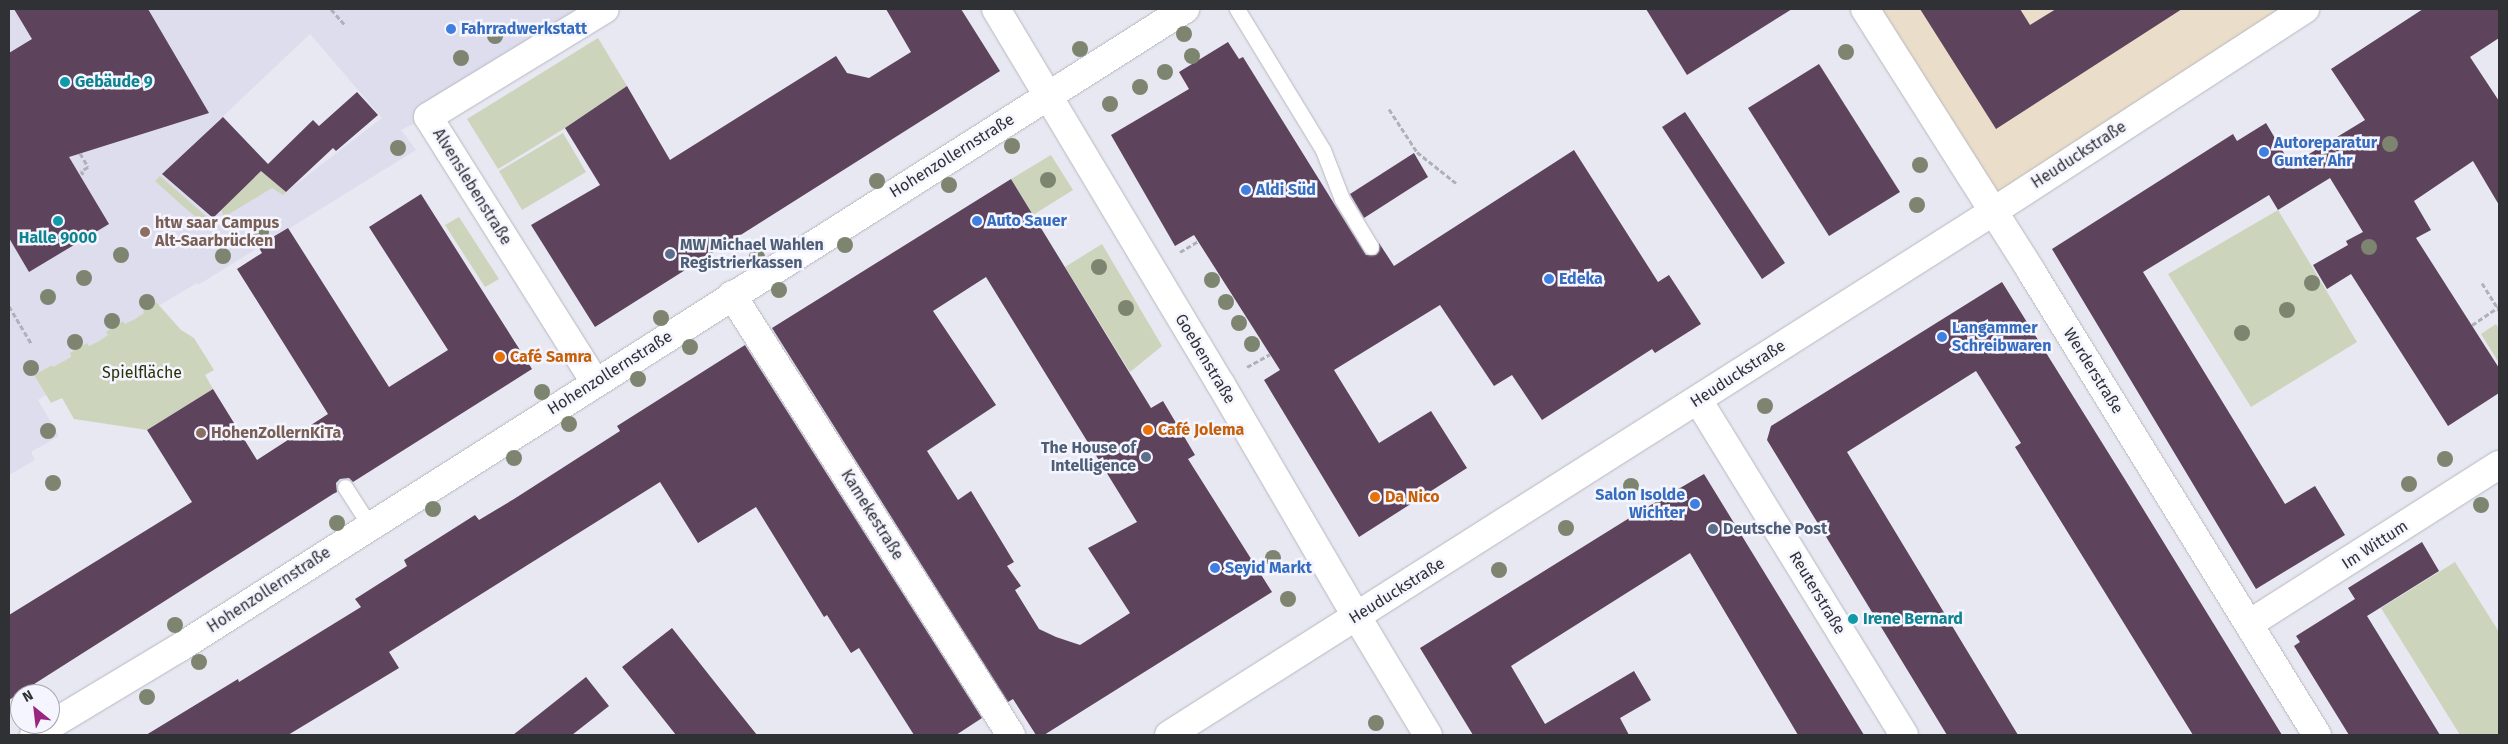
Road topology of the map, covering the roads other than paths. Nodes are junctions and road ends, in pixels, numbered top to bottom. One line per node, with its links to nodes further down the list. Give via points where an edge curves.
1 (605, 9): 11 (street, Alvenslebenstraße, via 428,116)
2 (996, 9): 7 (street, Goebenstraße)
3 (1186, 9): 7 (street, Hohenzollernstraße)
4 (1237, 9): 9 (lane, via 1323,150 1342,199)
5 (1865, 9): 8 (street, Werderstraße)
6 (2306, 9): 8 (street, Heuduckstraße)
7 (1048, 95): 10 (street, Hohenzollernstraße); 16 (street, Goebenstraße)
8 (1994, 211): 12 (street, Heuduckstraße); 17 (street, Werderstraße)
9 (1371, 248)
10 (732, 295): 11 (street, Hohenzollernstraße); 19 (street, Kamekestraße)
11 (595, 382): 15 (street, Hohenzollernstraße)
12 (1698, 400): 16 (street, Heuduckstraße); 22 (street, Reuterstraße)
13 (2499, 465): 17 (street, Im Wittum)
14 (346, 487): 15 (lane)
15 (370, 526): 18 (street, Hohenzollernstraße, via 179,648)
16 (1357, 617): 20 (street, Heuduckstraße); 21 (street, Goebenstraße)
17 (2249, 624): 23 (street, Werderstraße)
18 (34, 735)
19 (1011, 735)
20 (1169, 735)
21 (1428, 735)
22 (1904, 735)
23 (2317, 735)

